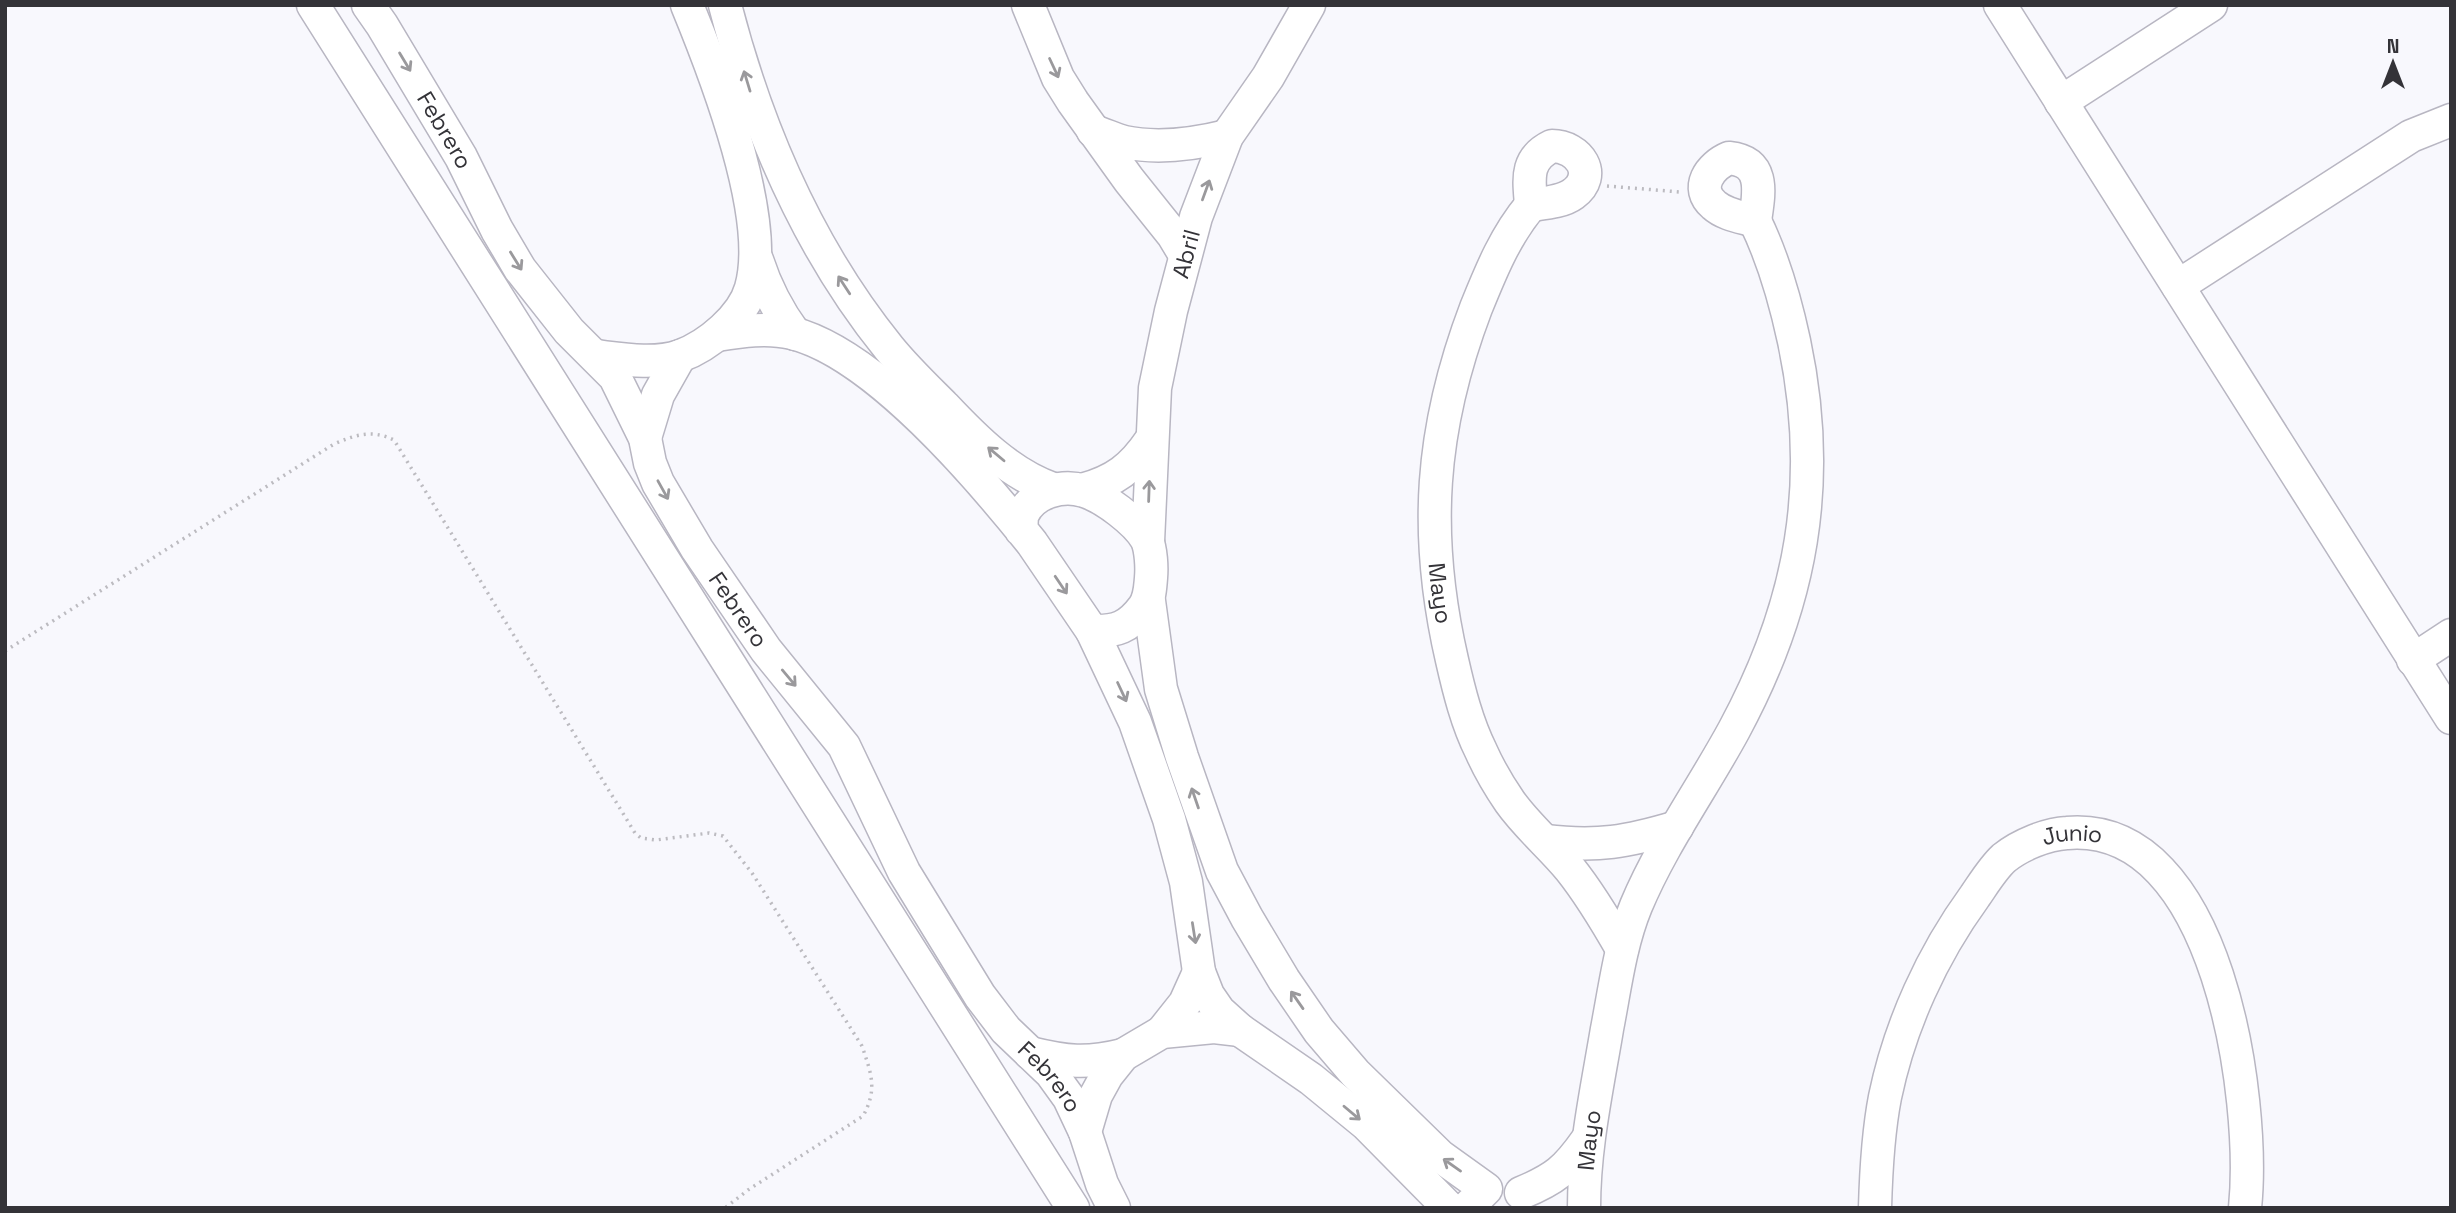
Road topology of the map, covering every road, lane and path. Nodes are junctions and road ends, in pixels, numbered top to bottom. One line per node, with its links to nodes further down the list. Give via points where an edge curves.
1 (313, 5): 56 (street)
2 (368, 5): 25 (street, Febrero, one-way to 25, via 461,157 520,269)
3 (687, 5): 14 (street, via 731,127)
4 (725, 5): 13 (street, one-way to 4)
5 (1028, 5): 11 (street, one-way to 11, via 1058,78)
6 (1309, 5): 12 (street, Abril)
7 (2000, 5): 9 (street)
8 (2211, 5): 9 (street)
9 (2061, 102): 21 (street)
10 (2451, 120): 21 (street, via 2411,136)
11 (1093, 131): 12 (street, via 1125,142 1160,145); 20 (street)
12 (1227, 136): 20 (street, Abril, one-way to 12)
13 (779, 169): 14 (street, via 766,170); 24 (street, one-way to 13, via 845,288)
14 (745, 182): 19 (street)
15 (1582, 183): 16 (path); 17 (street, via 1564,199); 17 (street, via 1583,162 1575,151 1552,146 1534,159)
16 (1706, 194): 18 (street, via 1722,211); 18 (street, via 1708,172 1717,163 1729,158 1750,165 1759,187)
17 (1531, 205): 40 (street, Mayo, via 1516,223 1487,279 1451,383 1437,449 1434,531 1444,623 1471,726 1511,803)
18 (1755, 221): 39 (street, Mayo, via 1780,281 1804,395 1807,479 1802,530 1795,578 1761,676)
19 (755, 255): 22 (street, via 766,290); 23 (street, via 751,288 740,311)
20 (1185, 255): 29 (street, Abril, via 1160,357)
21 (2178, 286): 37 (street)
22 (795, 334): 23 (street, via 750,330); 27 (street)
23 (717, 335): 26 (street)
24 (890, 349): 27 (street); 30 (street, one-way to 24, via 1037,483 1012,468 966,429)
25 (595, 356): 26 (street); 28 (street, Febrero, via 615,377)
26 (680, 356): 28 (street, via 657,395)
27 (870, 376): 31 (street, via 973,472)
28 (645, 438): 48 (street, Febrero, one-way to 48, via 658,483 697,550 766,650 844,746 904,872 980,996)
29 (1151, 440): 30 (street, via 1128,469 1105,484); 32 (street, Abril, one-way to 29)
30 (1068, 489): 31 (street, via 1033,501 1023,514); 32 (street, via 1108,502)
31 (1021, 530): 34 (street, one-way to 34)
32 (1148, 542): 33 (street, via 1152,571)
33 (1149, 601): 34 (street, via 1134,621 1110,631); 41 (street, one-way to 33, via 1161,689)
34 (1092, 631): 42 (street, one-way to 42, via 1140,735)
35 (2451, 635): 37 (street)
36 (5, 651): 55 (path, via 334,444 359,433 382,434 394,440 635,833 656,840 709,833 723,836 752,873 862,1045 871,1073 871,1101 863,1116)
37 (2413, 660): 38 (street)
38 (2451, 718)
39 (1677, 827): 40 (street, via 1600,844); 43 (street, Mayo, via 1646,885)
40 (1545, 841): 43 (street, Mayo, via 1587,891)
41 (1222, 871): 42 (street); 47 (street, one-way to 41, via 1284,980)
42 (1186, 882): 44 (street, one-way to 44)
43 (1622, 949): 52 (street, Mayo)
44 (1199, 972): 45 (street, via 1219,1011); 46 (street, via 1185,1003)
45 (1240, 1030): 46 (street, via 1214,1027); 50 (street)
46 (1162, 1032): 49 (street)
47 (1335, 1050): 50 (street); 54 (street, one-way to 47)
48 (1030, 1053): 49 (street, via 1062,1061); 51 (street, Febrero, via 1069,1098)
49 (1123, 1055): 51 (street, via 1096,1095)
50 (1311, 1079): 58 (street, one-way to 58, via 1366,1124)
51 (1085, 1132): 57 (street, Febrero)
52 (1587, 1140): 53 (street, via 1570,1165); 60 (street, Mayo)
53 (1521, 1193): 54 (street); 59 (street)
54 (1477, 1198)
55 (724, 1208)
56 (1073, 1208)
57 (1114, 1208)
58 (1448, 1208)
59 (1551, 1208)
60 (1584, 1208)
61 (1875, 1208): 62 (street, Junio, via 1885,1097 1898,1047 1954,924 2004,859 2021,847 2065,832 2090,832 2134,848 2154,864 2176,888 2209,953 2223,988 2240,1080 2247,1156)
62 (2245, 1208)

